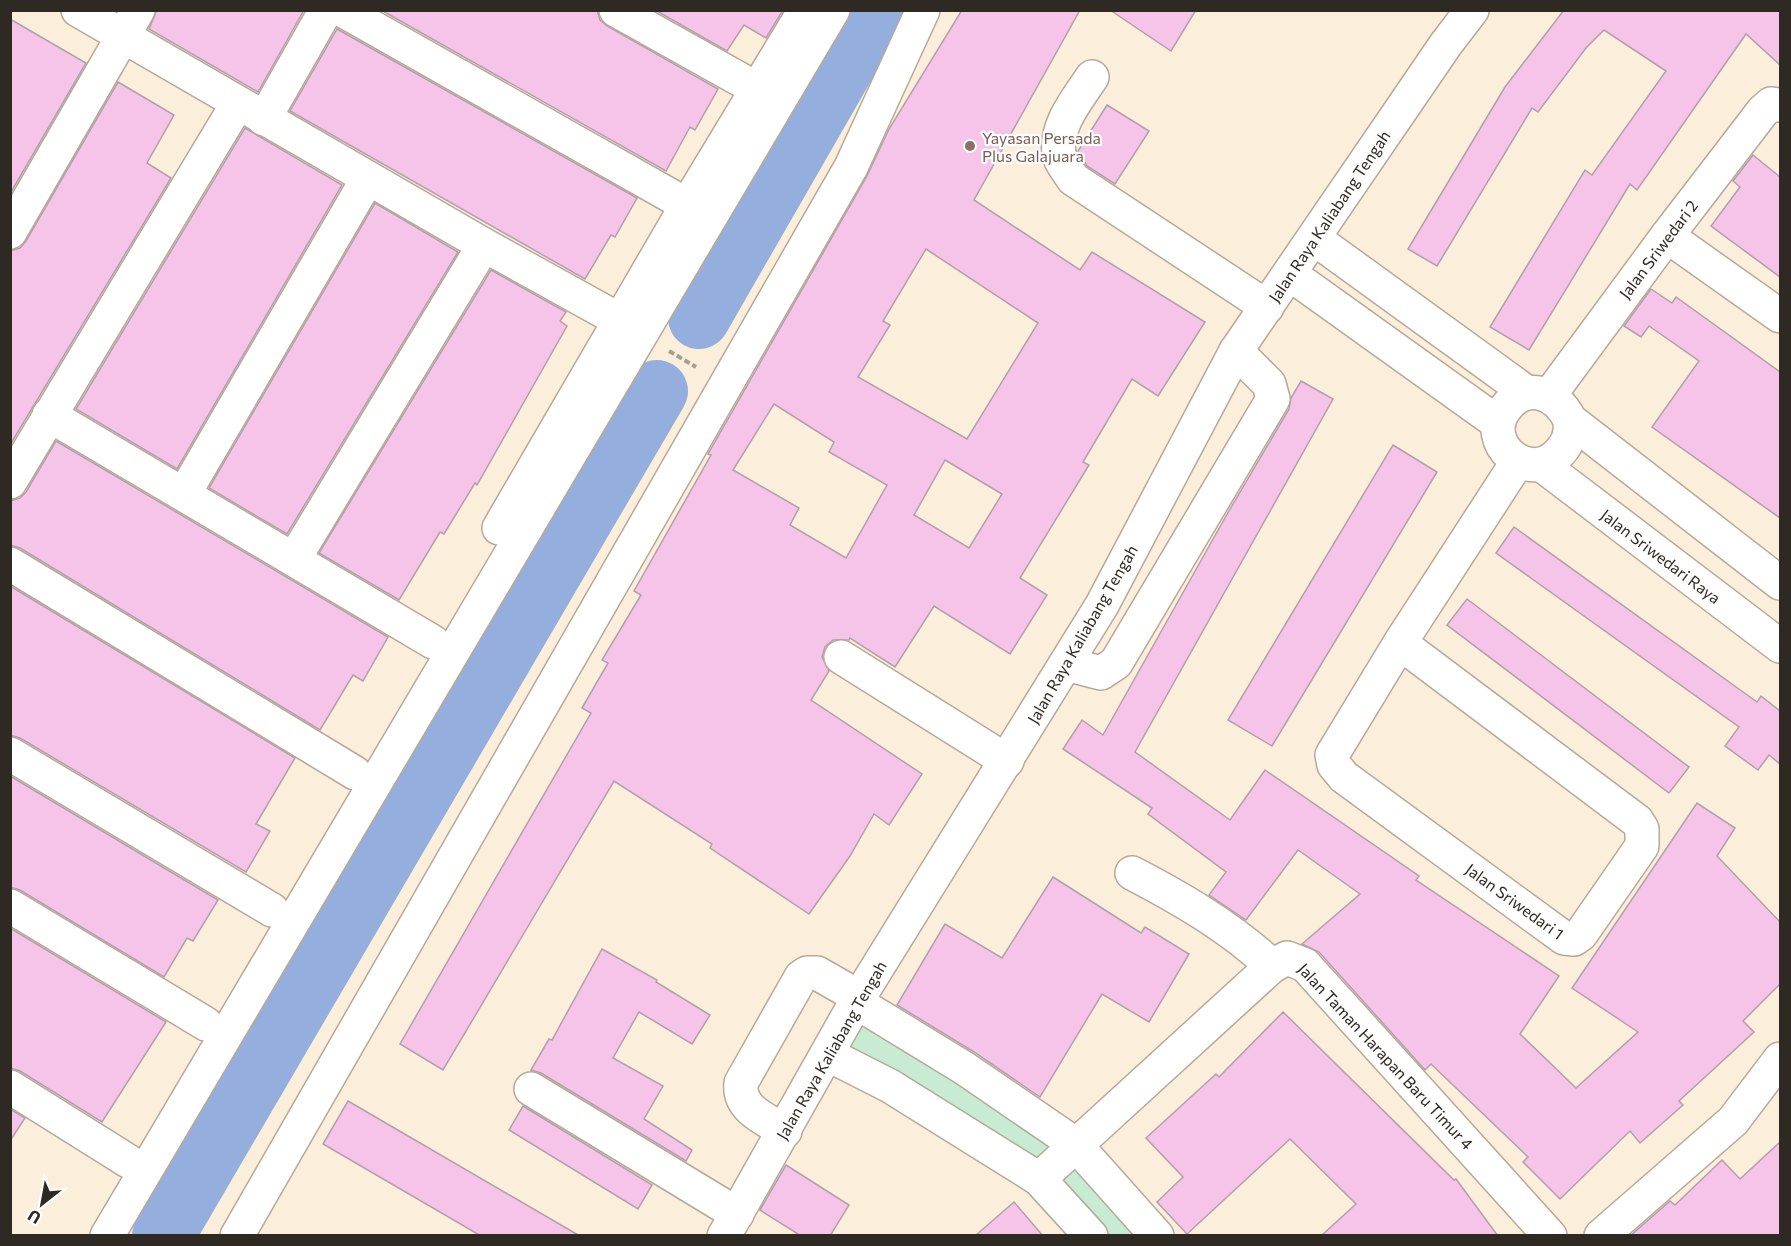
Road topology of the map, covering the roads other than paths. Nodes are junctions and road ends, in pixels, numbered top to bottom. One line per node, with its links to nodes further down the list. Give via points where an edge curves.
1 (78, 10): 9 (street)
2 (326, 10): 13 (street)
3 (342, 10): 15 (street)
4 (616, 10): 11 (street)
5 (805, 10): 11 (street)
6 (833, 10): 58 (street)
7 (923, 10): 59 (street, via 851,167)
8 (1472, 10): 18 (street, Jalan Raya Kaliabang Tengah)
9 (130, 23): 13 (street); 16 (street)
10 (1092, 77): 21 (street, via 1063,122 1059,140 1059,157 1073,179)
11 (759, 90): 15 (street)
12 (1776, 105): 17 (street, Jalan Sriwedari 2)
13 (251, 111): 14 (street); 26 (street)
14 (368, 178): 19 (street); 30 (street)
15 (687, 205): 23 (street)
16 (10, 232)
17 (1667, 236): 22 (street); 25 (street, Jalan Sriwedari 2)
18 (1315, 239): 20 (street, Jalan Raya Kaliabang Tengah); 25 (street)
19 (484, 245): 23 (street); 31 (street)
20 (1290, 274): 21 (street, Jalan Raya Kaliabang Tengah); 27 (street)
21 (1267, 307): 24 (street, Jalan Raya Kaliabang Tengah)
22 (1780, 316)
23 (621, 321): 34 (street)
24 (1236, 351): 38 (street, Jalan Raya Kaliabang Tengah, via 1102,605); 38 (street, via 1269,384 1273,399 1116,663 1101,673)
25 (1548, 403): 27 (street, via 1513,398); 28 (street, via 1570,438 1566,446); 33 (street)
26 (49, 415): 29 (street); 30 (street)
27 (1498, 423): 28 (street, via 1502,444)
28 (1530, 463): 35 (street, Jalan Sriwedari 1); 36 (street, Jalan Sriwedari Raya)
29 (10, 482)
30 (184, 494): 31 (street)
31 (294, 559): 34 (street)
32 (10, 564): 41 (street)
33 (1780, 583)
34 (433, 642): 41 (street)
35 (1400, 643): 35 (street, Jalan Sriwedari 1, via 1332,755 1334,765 1344,777 1564,938 1574,939 1642,846 1642,829 1637,821)
36 (1780, 646)
37 (841, 657): 40 (street)
38 (1066, 664): 40 (street, Jalan Raya Kaliabang Tengah)
39 (10, 754): 44 (street)
40 (1007, 761): 46 (street, Jalan Raya Kaliabang Tengah)
41 (355, 773): 44 (street)
42 (1132, 873): 45 (street, via 1187,902 1251,946)
43 (10, 906): 47 (street)
44 (272, 910): 47 (street)
45 (1272, 966): 53 (street, Jalan Taman Harapan Baru Timur 4); 62 (street, Jalan Taman Harapan Baru Timur 4, via 1287,958 1305,965)
46 (857, 1000): 48 (street, Jalan Raya Kaliabang Tengah); 52 (street, via 817,973 801,977 741,1083 744,1105); 53 (street)
47 (206, 1024): 54 (street)
48 (828, 1055): 52 (street, Jalan Raya Kaliabang Tengah); 55 (street, via 899,1092)
49 (1780, 1059): 63 (street, via 1733,1121)
50 (10, 1087): 54 (street)
51 (531, 1089): 56 (street)
52 (785, 1131): 56 (street, Jalan Raya Kaliabang Tengah)
53 (1076, 1144): 55 (street, Jalan Taman Harapan Baru Timur 4); 61 (street)
54 (128, 1161): 57 (street)
55 (1039, 1179): 60 (street)
56 (730, 1225)
57 (83, 1236)
58 (107, 1236)
59 (237, 1236)
60 (1091, 1236)
61 (1157, 1236)
62 (1550, 1236)
63 (1600, 1236)

